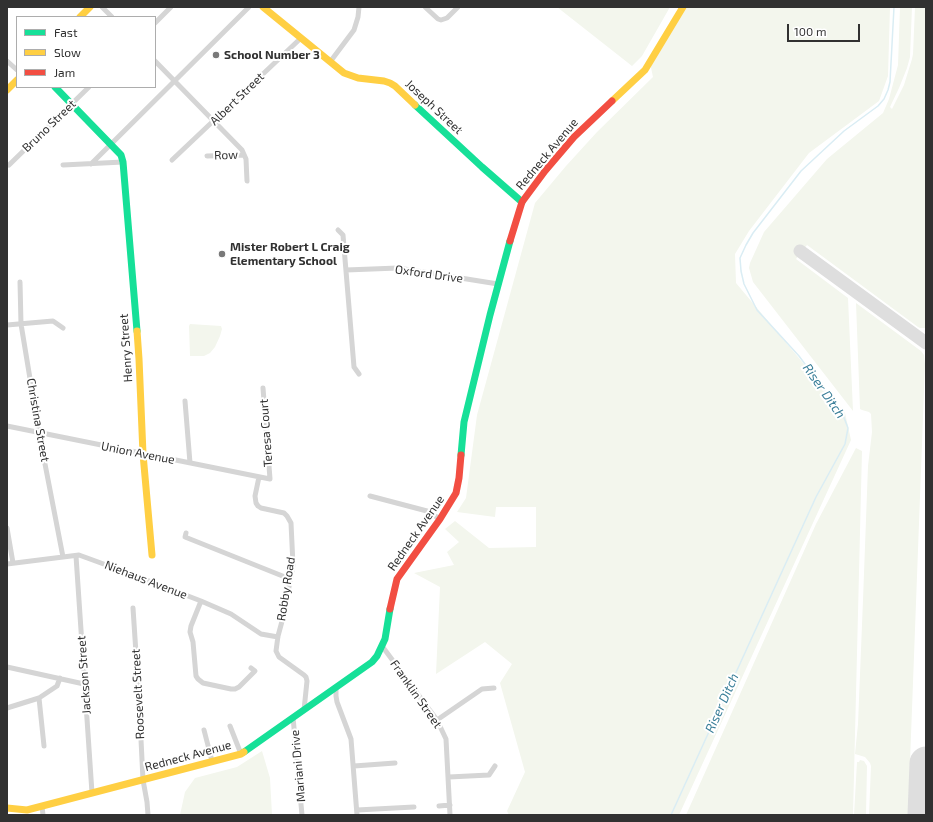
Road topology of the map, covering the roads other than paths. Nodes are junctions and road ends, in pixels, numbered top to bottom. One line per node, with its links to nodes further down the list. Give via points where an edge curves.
1 (90, 7): 10 (street)
2 (102, 7): 11 (street)
3 (171, 7): 12 (street)
4 (249, 7): 19 (street)
5 (263, 7): 13 (street, Joseph Street)
6 (359, 7): 16 (street, via 354,30)
7 (425, 7): 8 (street, via 441,20 447,18)
8 (458, 7)
9 (683, 7): 34 (street, Redneck Avenue, via 645,70 574,137)
10 (81, 16)
11 (111, 16)
12 (156, 22)
13 (300, 38): 16 (street, Joseph Street); 24 (street, Albert Street)
14 (7, 61): 17 (street)
15 (156, 62): 19 (street)
16 (330, 62): 34 (street, Joseph Street, via 351,76 384,81 395,86)
17 (16, 69)
18 (16, 81): 22 (street)
19 (174, 81): 24 (street); 25 (street)
20 (56, 88): 23 (street, Henry Street)
21 (88, 88): 23 (street, Bruno Street)
22 (7, 90)
23 (71, 104): 25 (street, Henry Street); 31 (street, Bruno Street)
24 (214, 121): 26 (street); 28 (street, Albert Street)
25 (111, 144): 29 (street, Henry Street, via 121,155); 30 (street)
26 (244, 155): 27 (street, Row); 33 (street)
27 (208, 156)
28 (172, 160)
29 (123, 162): 30 (street); 47 (street, Henry Street, via 139,359)
30 (91, 164): 32 (street)
31 (9, 165)
32 (63, 165)
33 (247, 180)
34 (522, 202): 38 (street, Redneck Avenue)
35 (338, 230): 36 (street, via 343,235)
36 (346, 270): 38 (street, Oxford Drive, via 398,268); 42 (street, via 354,367)
37 (20, 282): 39 (street, Christina Street)
38 (498, 284): 52 (street, Redneck Avenue, via 464,422 458,486 453,500)
39 (21, 324): 40 (street); 41 (street, via 53,321); 46 (street, Christina Street)
40 (7, 325)
41 (63, 328)
42 (359, 374)
43 (263, 388): 50 (street, Teresa Court)
44 (185, 401): 48 (street)
45 (7, 426): 46 (street, Union Avenue)
46 (40, 433): 47 (street, Union Avenue); 57 (street, Christina Street)
47 (143, 454): 48 (street, Union Avenue); 55 (street, Henry Street)
48 (190, 463): 49 (street, Union Avenue)
49 (259, 477): 50 (street, Union Avenue); 60 (street, Robby Road, via 256,503 261,508 284,513 290,519 293,565)
50 (270, 479)
51 (370, 496): 52 (street, via 427,511)
52 (440, 519): 64 (street, Redneck Avenue, via 397,579)
53 (7, 528): 58 (street)
54 (186, 533): 60 (street, via 184,537)
55 (152, 555)
56 (76, 556): 57 (street, Niehaus Avenue); 61 (street, Niehaus Avenue); 68 (street, Jackson Street)
57 (63, 557): 58 (street, Niehaus Avenue)
58 (13, 563): 59 (street, Niehaus Avenue)
59 (7, 564)
60 (290, 579): 63 (street, Robby Road)
61 (200, 601): 63 (street, Niehaus Avenue, via 231,614 261,634); 66 (street, via 190,632 198,679 203,683 235,689 255,671)
62 (133, 608): 85 (street, Roosevelt Street, via 140,699)
63 (278, 637): 73 (street, Robby Road, via 276,651 279,657 306,678)
64 (382, 646): 69 (street, Redneck Avenue, via 377,656 366,667); 75 (street, Franklin Street)
65 (7, 667): 67 (street)
66 (251, 668)
67 (60, 678): 68 (street); 71 (street, via 57,686)
68 (84, 684): 86 (street, Jackson Street)
69 (336, 687): 73 (street, Redneck Avenue); 82 (street, via 337,702 351,739)
70 (494, 688): 75 (street, via 482,689)
71 (39, 698): 72 (street); 78 (street)
72 (7, 708)
73 (304, 710): 74 (street, Redneck Avenue)
74 (293, 717): 79 (street, Redneck Avenue); 95 (street, Mariani Drive)
75 (437, 720): 84 (street, Franklin Street, via 446,739)
76 (230, 726): 79 (street)
77 (204, 730): 80 (street)
78 (44, 746)
79 (241, 754): 80 (street, Redneck Avenue)
80 (212, 762): 85 (street, Redneck Avenue)
81 (395, 763): 82 (street)
82 (354, 766): 92 (street)
83 (495, 766): 84 (street, via 489,776)
84 (449, 777): 89 (street, Franklin Street)
85 (142, 780): 86 (street, Redneck Avenue); 94 (street, Roosevelt Street)
86 (92, 793): 87 (street, Redneck Avenue)
87 (42, 806): 91 (street, Redneck Avenue, via 27,810); 93 (street)
88 (439, 806): 89 (street)
89 (450, 806): 96 (street, Franklin Street)
90 (414, 807): 92 (street)
91 (7, 808)
92 (357, 813)
93 (43, 815)
94 (148, 815)
95 (302, 815)
96 (450, 815)

